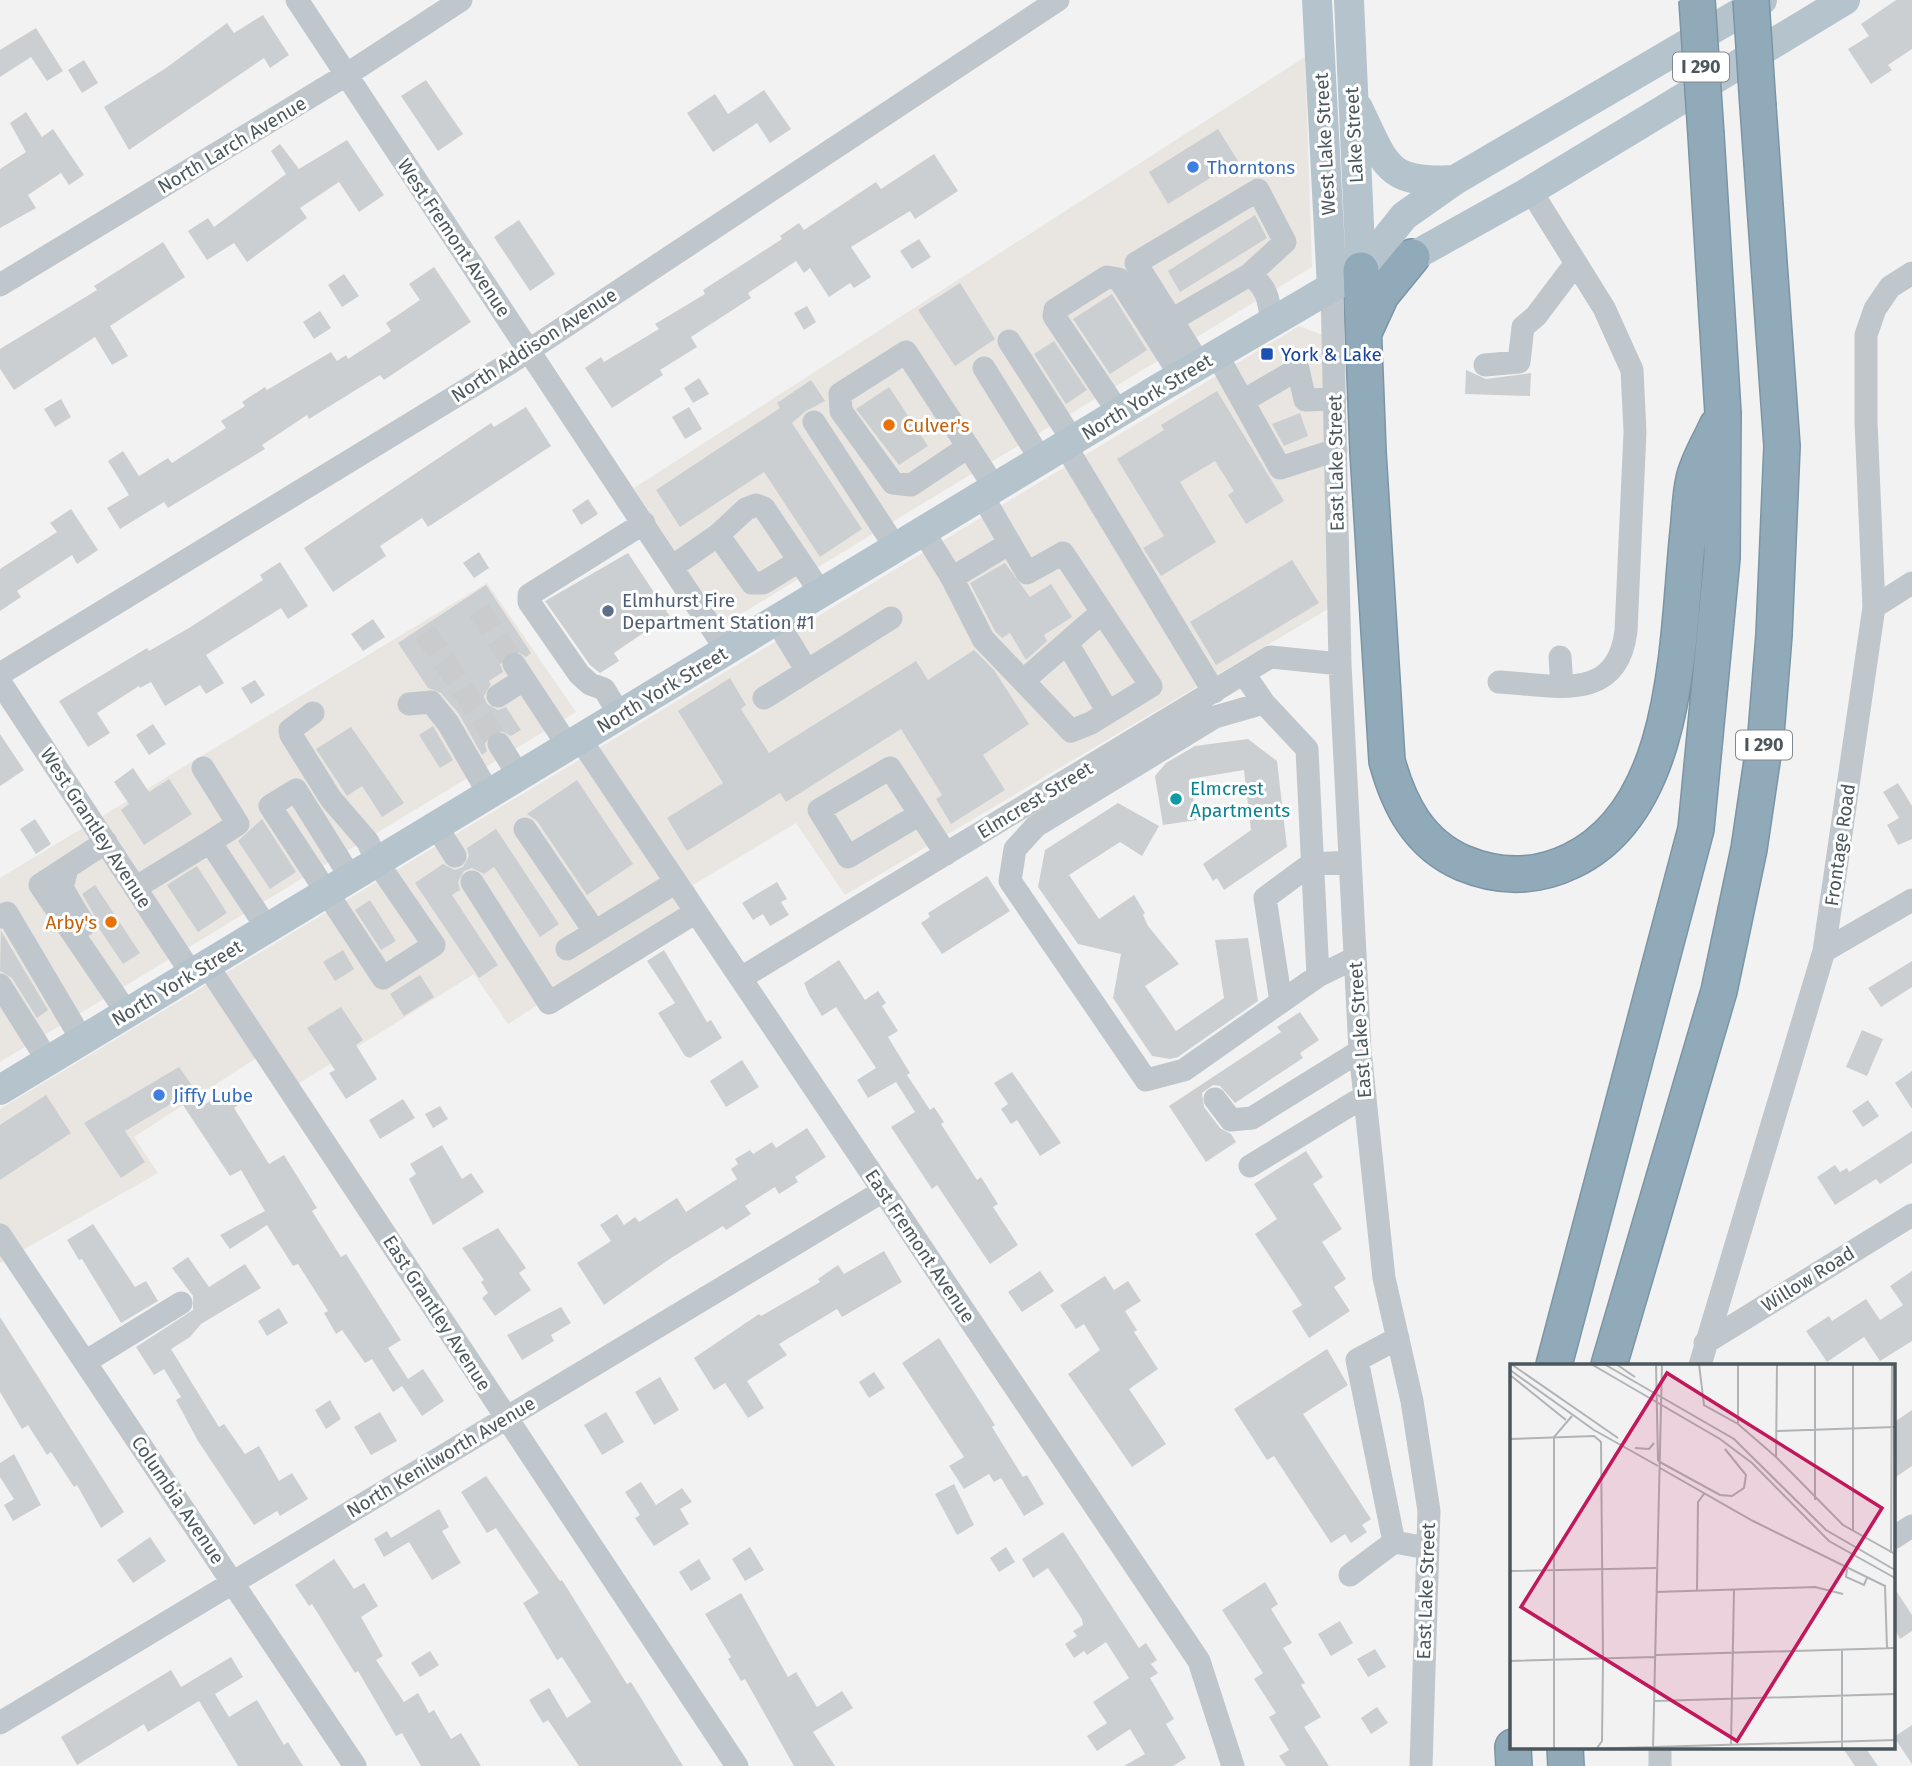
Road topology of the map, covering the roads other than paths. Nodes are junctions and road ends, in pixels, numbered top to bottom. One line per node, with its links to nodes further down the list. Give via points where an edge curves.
1 (297, 0): 10 (street, West Fremont Avenue)
2 (461, 0): 10 (street, North Larch Avenue)
3 (1058, 0): 24 (street, North Addison Avenue)
4 (1317, 0): 18 (main road, West Lake Street)
5 (1349, 0): 11 (main road, Lake Street)
6 (1697, 0): 31 (highway, I 290, bridge)
7 (1751, 0): 123 (highway, I 290, bridge, via 1782,446 1766,734 1749,849 1719,991)
8 (1762, 0): 12 (main road, North York Street)
9 (1845, 0): 13 (main road, North York Street)
10 (346, 75): 19 (street, North Larch Avenue); 24 (street, West Fremont Avenue)
11 (1351, 87): 12 (main road, via 1380,153 1399,175 1422,182); 18 (main road, Lake Street)
12 (1455, 180): 18 (main road, North York Street, via 1404,216)
13 (1531, 191): 14 (main road, North York Street); 15 (street)
14 (1412, 257): 18 (main road, North York Street); 22 (highway, via 1381,295)
15 (1576, 263): 26 (street, via 1523,327 1519,362); 61 (street, via 1604,308 1632,370 1635,432 1623,655 1593,684)
16 (1912, 273): 47 (street, Frontage Road, via 1890,287 1875,309 1866,335)
17 (1249, 275): 20 (street); 20 (street, via 1285,242 1258,190 1136,263); 21 (street, via 1248,291)
18 (1347, 279): 21 (main road, North York Street); 22 (highway); 28 (street, East Lake Street)
19 (0, 285)
20 (1172, 320): 25 (street)
21 (1272, 323): 25 (main road, North York Street)
22 (1364, 333): 31 (highway, via 1387,761 1400,801 1427,839 1451,858 1496,874 1539,872 1585,854 1612,832 1643,789 1662,732 1673,673 1694,478)
23 (1009, 341): 34 (street)
24 (529, 350): 37 (street, West Fremont Avenue); 56 (street, North Addison Avenue)
25 (1199, 365): 29 (street); 30 (main road, North York Street); 30 (street, via 1119,279 1107,277 1093,285 1055,310 1054,316)
26 (1485, 365)
27 (984, 368): 34 (street)
28 (1335, 398): 29 (street, via 1305,400 1298,369); 35 (street, East Lake Street)
29 (1243, 401): 35 (street, via 1280,468)
30 (1119, 413): 34 (main road, North York Street)
31 (1723, 413): 122 (highway, I 290, via 1722,558 1696,829)
32 (814, 422): 41 (street)
33 (968, 447): 33 (street, via 906,352 840,394 841,411 893,483 911,485); 36 (street)
34 (1060, 449): 36 (main road, North York Street); 62 (street)
35 (1336, 450): 54 (street, East Lake Street)
36 (989, 492): 38 (main road, North York Street); 40 (street)
37 (644, 523): 43 (street, West Fremont Avenue); 68 (street, via 529,595 529,602 579,674 604,689)
38 (923, 531): 41 (main road, North York Street); 44 (street)
39 (718, 535): 42 (street, via 752,583 763,583); 42 (street, via 756,505 764,508); 43 (street)
40 (1010, 543): 44 (street); 48 (street, via 1027,573 1063,553)
41 (897, 548): 46 (main road, North York Street)
42 (799, 561): 46 (street)
43 (672, 567): 52 (street, West Fremont Avenue)
44 (952, 578): 58 (street, via 983,639)
45 (1912, 583): 47 (street)
46 (821, 593): 50 (main road, North York Street)
47 (1874, 607): 99 (street, Frontage Road)
48 (1102, 612): 51 (street); 69 (street, via 1151,686)
49 (891, 618): 55 (street)
50 (776, 620): 52 (main road, North York Street); 55 (street)
51 (1067, 643): 58 (street); 69 (street)
52 (727, 651): 68 (main road, North York Street)
53 (1560, 657): 61 (street)
54 (1340, 664): 57 (street, Elmcrest Street, via 1270,657); 86 (street, East Lake Street)
55 (807, 671): 64 (street)
56 (0, 674)
57 (1244, 674): 62 (street, Elmcrest Street); 65 (street)
58 (1023, 681): 69 (street, via 1071,731)
59 (1499, 681): 61 (street)
60 (0, 682): 80 (street, West Grantley Avenue)
61 (1562, 686)
62 (1213, 692): 72 (street, Elmcrest Street)
63 (498, 696): 70 (street, East Fremont Avenue, via 519,672)
64 (765, 698)
65 (1264, 703): 82 (street, via 1215,717 1036,826); 87 (street, via 1307,749)
66 (409, 704): 75 (street, via 431,702)
67 (313, 713): 85 (street, via 295,725 291,735 331,799 368,842)
68 (620, 715): 70 (main road, North York Street)
69 (1099, 718): 72 (street)
70 (574, 743): 74 (main road, North York Street); 90 (street, East Fremont Avenue)
71 (499, 744): 74 (street)
72 (1113, 753): 78 (street, Elmcrest Street)
73 (203, 768): 81 (street, via 238,824)
74 (519, 776): 75 (main road, North York Street)
75 (489, 794): 77 (main road, North York Street)
76 (920, 814): 83 (street)
77 (436, 826): 84 (street); 85 (main road, North York Street)
78 (989, 828): 82 (street); 83 (street, Elmcrest Street)
79 (525, 829): 97 (street)
80 (106, 842): 88 (street); 92 (street, West Grantley Avenue)
81 (210, 842): 92 (street); 96 (street)
82 (1015, 849): 106 (street, via 1010,881 1146,1080 1184,1070)
83 (946, 854): 104 (street, Elmcrest Street)
84 (455, 856)
85 (377, 862): 91 (main road, North York Street); 91 (street, via 434,945 383,978)
86 (1350, 862): 87 (street); 100 (street, East Lake Street)
87 (1311, 864): 103 (street); 106 (street, via 1265,898)
88 (67, 868): 101 (street, via 62,888 99,952); 101 (street, via 40,885)
89 (472, 882): 94 (street, via 549,1003)
90 (676, 882): 94 (street, East Fremont Avenue); 97 (street)
91 (339, 885): 96 (main road, North York Street)
92 (135, 888): 102 (street, West Grantley Avenue)
93 (1912, 900): 99 (street)
94 (696, 912): 104 (street, East Fremont Avenue)
95 (0, 917): 108 (street, via 7,913)
96 (267, 928): 102 (main road, North York Street)
97 (595, 932): 98 (street)
98 (567, 949)
99 (1824, 951): 120 (street, Frontage Road)
100 (1355, 958): 103 (street); 109 (street, East Lake Street)
101 (96, 968): 107 (street)
102 (200, 969): 107 (main road, North York Street); 124 (street, East Grantley Avenue)
103 (1318, 976): 106 (street)
104 (741, 978): 115 (street, East Fremont Avenue)
105 (0, 985): 110 (street)
106 (1281, 1002)
107 (127, 1013): 108 (main road, North York Street)
108 (82, 1040): 110 (main road, North York Street)
109 (1360, 1051): 112 (street, East Lake Street); 113 (street, via 1252,1118 1231,1119)
110 (48, 1061): 111 (main road, North York Street)
111 (0, 1090)
112 (1364, 1096): 114 (street); 119 (street, East Lake Street, via 1384,1278)
113 (1215, 1099)
114 (1250, 1166)
115 (883, 1191): 124 (street, North Kenilworth Avenue); 137 (street, East Fremont Avenue, via 1199,1661)
116 (1912, 1215): 120 (street, Willow Road)
117 (0, 1235): 121 (street, Columbia Avenue)
118 (181, 1303): 121 (street)
119 (1398, 1338): 127 (street, via 1357,1360); 128 (street, East Lake Street, via 1429,1511)
120 (1702, 1354)
121 (85, 1362): 130 (street, Columbia Avenue)
122 (1555, 1364)
123 (1609, 1364)
124 (506, 1418): 130 (street, North Kenilworth Avenue); 136 (street, East Grantley Avenue)
125 (1912, 1526): 126 (street)
126 (1895, 1537)
127 (1394, 1542): 128 (street); 129 (street)
128 (1427, 1548): 138 (street, East Lake Street)
129 (1350, 1575)
130 (233, 1582): 131 (street, North Kenilworth Avenue); 135 (street, Columbia Avenue)
131 (0, 1723)
132 (1513, 1748): 139 (highway)
133 (1565, 1748): 140 (highway)
134 (1660, 1748): 141 (street)
135 (355, 1766)
136 (737, 1766)
137 (1233, 1766)
138 (1421, 1766)
139 (1514, 1766)
140 (1566, 1766)
141 (1660, 1766)

